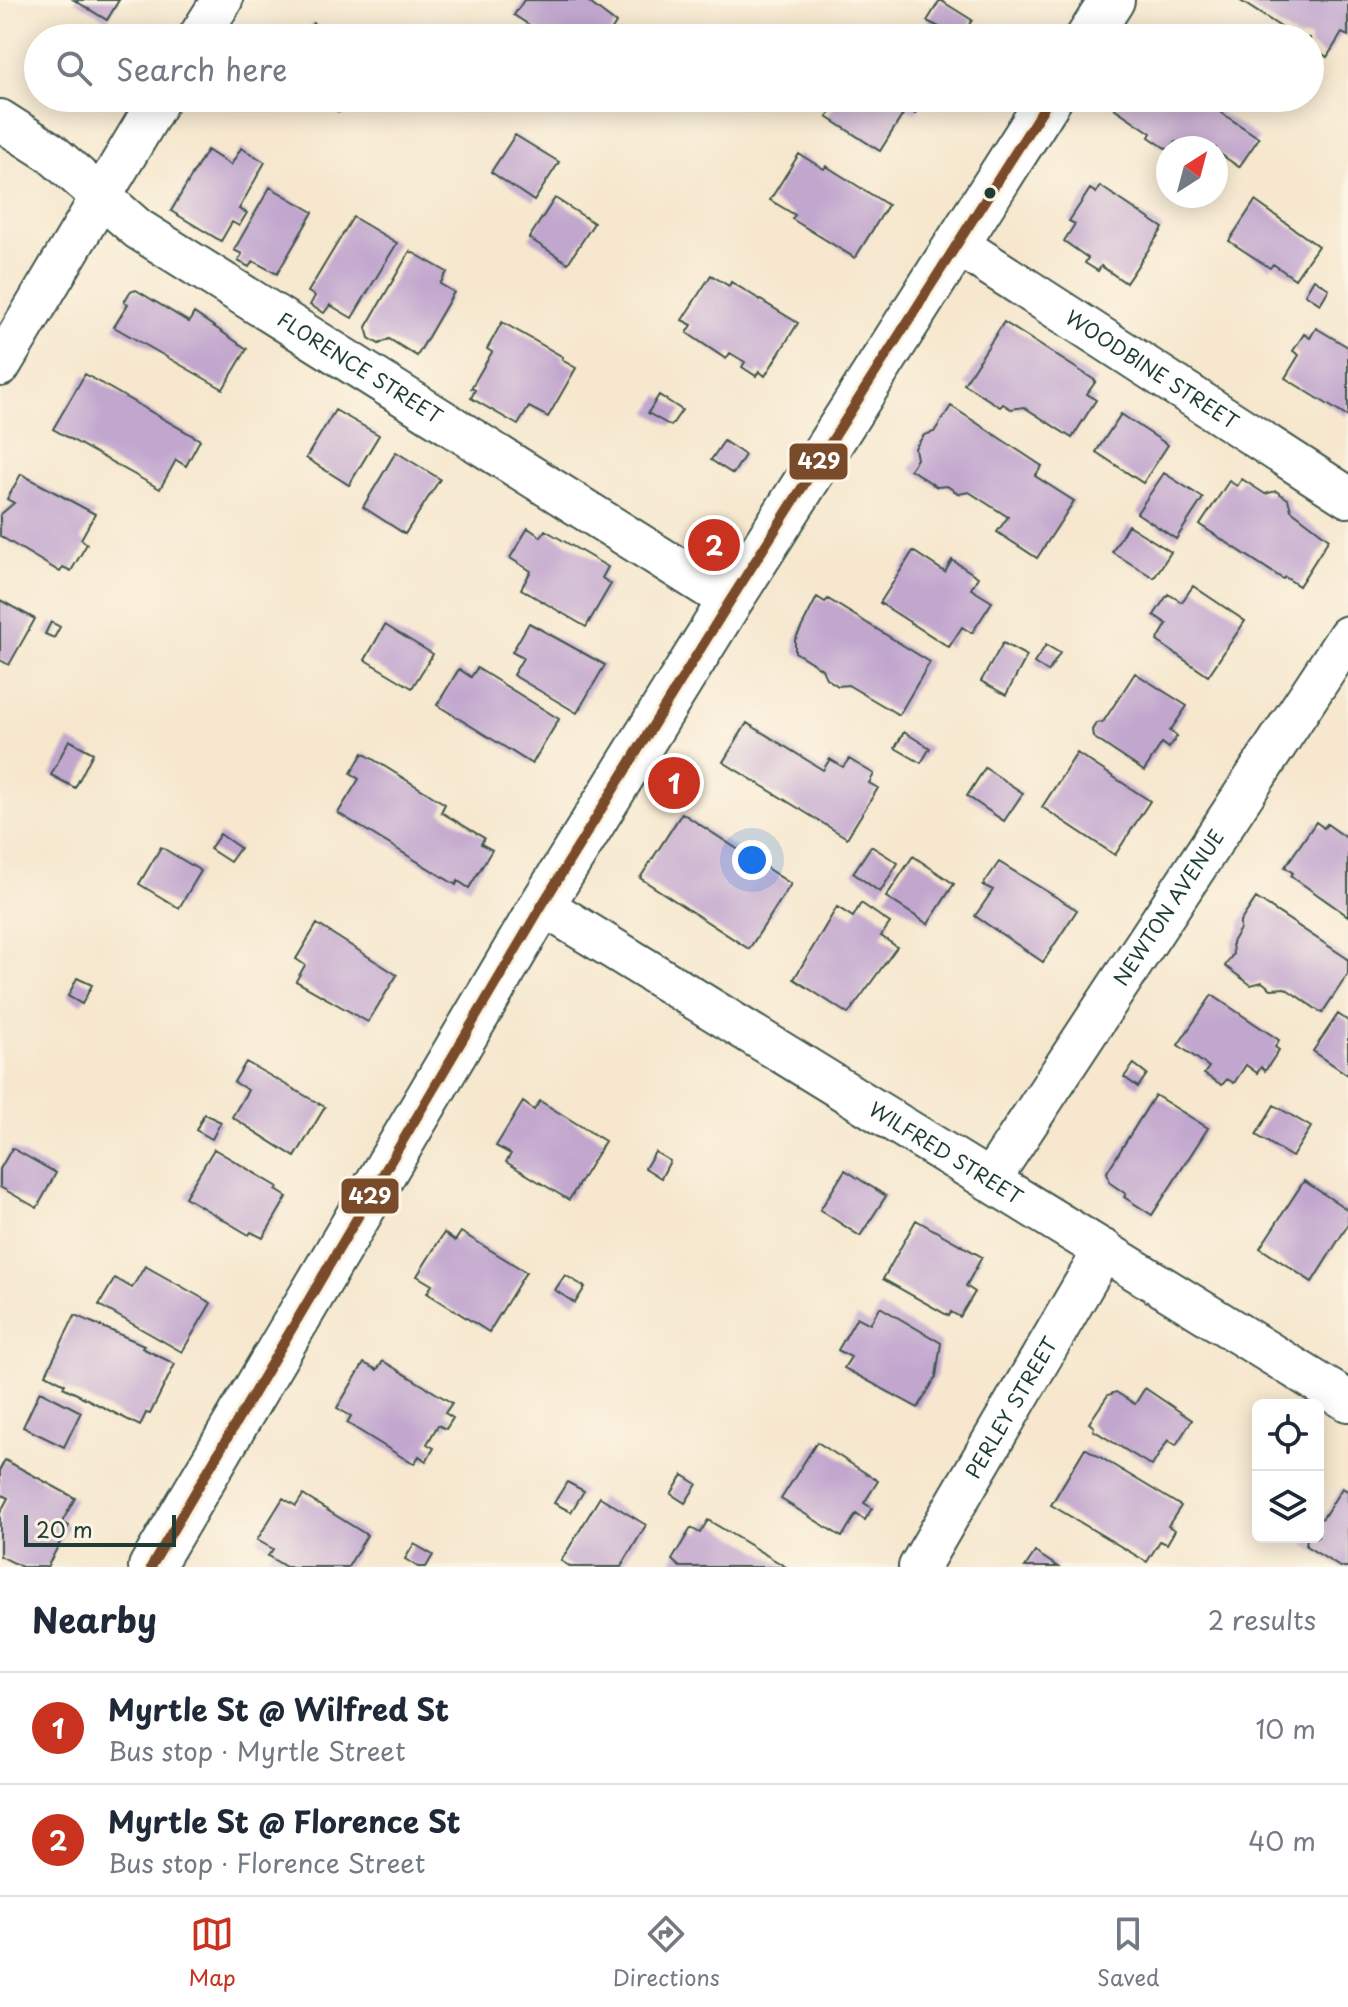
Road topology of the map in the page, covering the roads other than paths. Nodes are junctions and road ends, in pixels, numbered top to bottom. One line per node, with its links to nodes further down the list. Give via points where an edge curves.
1 (222, 0): 3 (street)
2 (1112, 0): 4 (main road)
3 (207, 24)
4 (1097, 24)
5 (151, 112): 8 (street)
6 (1041, 112): 9 (main road)
7 (0, 120): 8 (street, FLORENCE STREET, via 50,152)
8 (99, 195): 10 (street); 12 (street, FLORENCE STREET, via 152,238)
9 (957, 244): 11 (street, WOODBINE STREET); 12 (main road)
10 (0, 366)
11 (1348, 497)
12 (730, 601): 14 (main road)
13 (1348, 636): 15 (street, NEWTON AVENUE)
14 (542, 905): 15 (street, WILFRED STREET); 18 (main road)
15 (990, 1180): 16 (street, WILFRED STREET)
16 (1104, 1250): 17 (street, WILFRED STREET); 19 (street, PERLEY STREET)
17 (1348, 1401)
18 (151, 1567)
19 (919, 1567)

